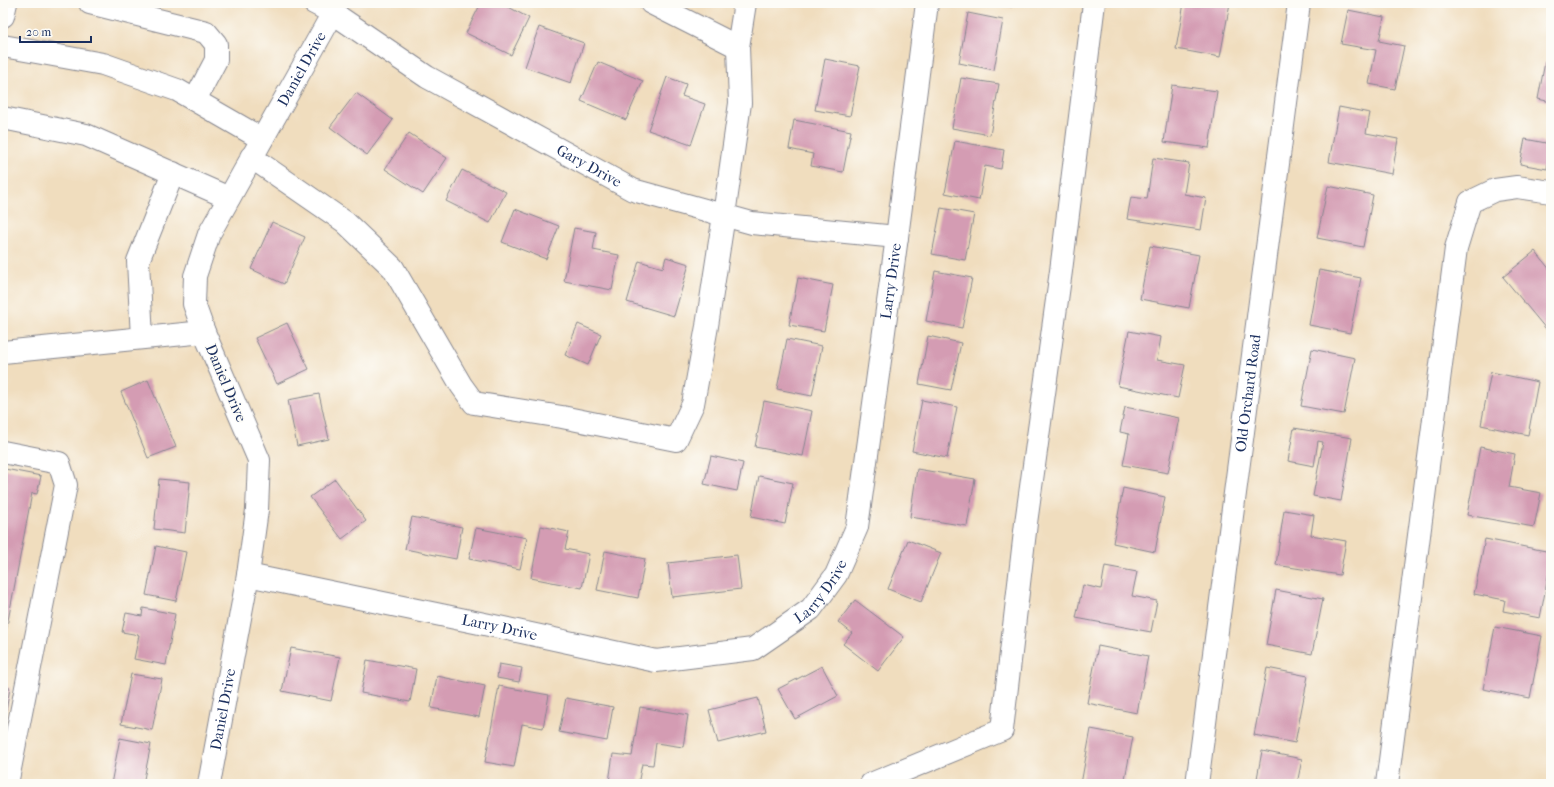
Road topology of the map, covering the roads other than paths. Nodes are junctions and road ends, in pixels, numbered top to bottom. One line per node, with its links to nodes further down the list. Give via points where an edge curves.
1 (6, 3): 9 (street)
2 (90, 3): 12 (street, via 206,32 216,44 216,60)
3 (650, 3): 11 (street)
4 (745, 3): 11 (street)
5 (927, 3): 20 (street, Larry Drive)
6 (1094, 3): 28 (street, via 1061,271 1026,522 1002,730)
7 (1299, 3): 29 (street, Old Orchard Road)
8 (324, 8): 14 (street, Daniel Drive); 19 (street, Gary Drive, via 427,77 633,190)
9 (3, 16)
10 (3, 46): 12 (street, via 103,64 177,90)
11 (738, 46): 19 (street, via 740,103)
12 (195, 100): 14 (street)
13 (3, 118): 16 (street, via 86,135)
14 (262, 139): 15 (street, Daniel Drive)
15 (251, 157): 18 (street, Daniel Drive); 19 (street, via 345,222 392,268 461,386 474,403 562,417 676,440 693,404)
16 (173, 173): 18 (street); 22 (street, via 138,261)
17 (1551, 192): 30 (street, via 1517,187 1495,190 1470,202 1456,248)
18 (229, 198): 21 (street, Daniel Drive, via 208,234 194,276 194,304)
19 (724, 215): 20 (street, Gary Drive, via 752,223)
20 (897, 237): 25 (street, Larry Drive, via 857,527 836,575 811,609 753,649 656,661)
21 (204, 332): 22 (street); 25 (street, Daniel Drive, via 259,460 257,510)
22 (142, 338): 23 (street)
23 (3, 352)
24 (3, 452): 26 (street, via 59,463 66,484)
25 (248, 575): 27 (street, Daniel Drive)
26 (7, 784)
27 (209, 784)
28 (871, 784)
29 (1197, 784)
30 (1387, 784)

